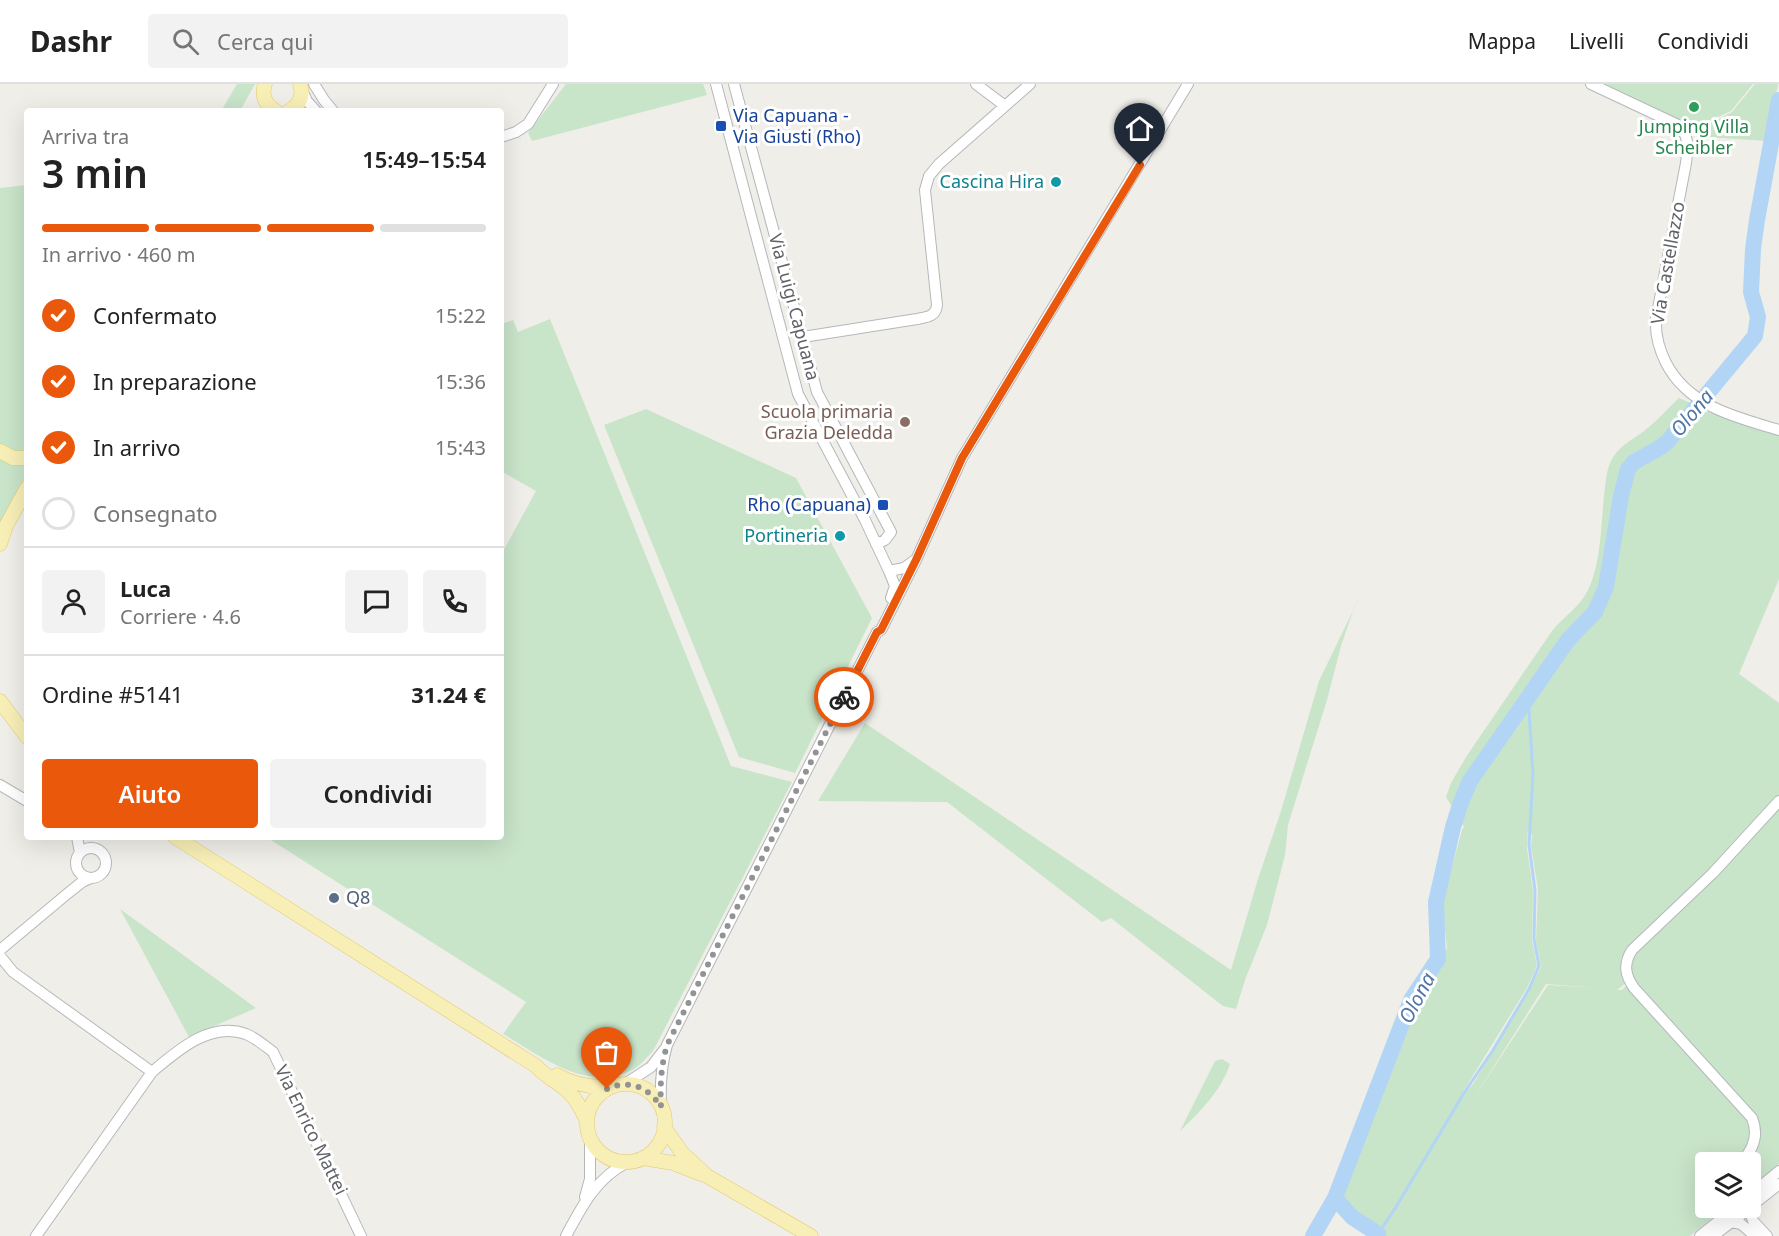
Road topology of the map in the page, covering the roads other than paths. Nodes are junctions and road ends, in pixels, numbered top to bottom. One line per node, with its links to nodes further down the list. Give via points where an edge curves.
1 (553, 84): 16 (street, via 528,124)
2 (734, 84): 17 (street, Via Luigi Capuana)
3 (976, 84): 10 (street)
4 (1030, 84): 10 (street)
5 (1188, 84): 24 (street, via 962,458)
6 (1591, 84): 18 (street, Via Castellazzo, via 1676,124 1686,135 1686,163 1656,329 1668,366 1690,394 1718,410)
7 (720, 85): 23 (street, Via Luigi Capuana, via 798,394)
8 (306, 86): 13 (main road); 14 (street, via 307,101); 15 (street)
9 (264, 90): 11 (main road); 12 (main road, via 267,104)
10 (1005, 106): 17 (street, via 933,170 926,183 935,313)
11 (255, 108)
12 (272, 108)
13 (293, 108)
14 (313, 108)
15 (331, 108)
16 (504, 136)
17 (803, 337): 23 (street, Via Luigi Capuana, via 817,392 891,532)
18 (1779, 430)
19 (0, 451): 20 (main road, via 13,458)
20 (24, 458)
21 (24, 493): 22 (main road)
22 (0, 544)
23 (876, 544): 25 (street, Via Luigi Capuana)
24 (916, 560): 25 (street); 26 (street)
25 (889, 571): 26 (street, via 894,591)
26 (877, 632): 40 (street)
27 (1, 708): 28 (main road)
28 (24, 737)
29 (0, 785): 30 (street)
30 (24, 799)
31 (1779, 801): 48 (street, via 1713,873 1632,950 1626,971 1634,988 1752,1118 1756,1131)
32 (78, 840): 34 (street)
33 (180, 840): 41 (main road)
34 (80, 854): 35 (street); 36 (street, via 93,849 104,856 104,871)
35 (77, 867): 36 (street, via 81,875); 37 (street, via 75,882)
36 (91, 878): 37 (street)
37 (67, 894): 38 (street)
38 (0, 950)
39 (0, 956): 42 (street, via 13,972)
40 (667, 1045): 43 (street, via 651,1067); 44 (street, via 660,1085)
41 (536, 1066): 43 (main road, via 577,1084); 45 (main road, via 566,1089)
42 (152, 1072): 61 (street, Via Enrico Mattei); 62 (street, Via Enrico Mattei, via 192,1041 218,1032 246,1034 259,1041 273,1052)
43 (619, 1085): 44 (main road, via 636,1085 646,1090); 45 (main road, via 601,1092 589,1109)
44 (661, 1107): 46 (main road)
45 (587, 1121): 47 (main road)
46 (664, 1127): 49 (main road, via 654,1150); 52 (main road, via 682,1153)
47 (590, 1138): 50 (main road, via 606,1157); 58 (street, via 590,1179)
48 (1750, 1152)
49 (643, 1158): 50 (main road); 52 (main road)
50 (628, 1162): 58 (street, via 599,1182)
51 (1779, 1171): 55 (street)
52 (707, 1176): 64 (main road)
53 (1779, 1178): 56 (street)
54 (1779, 1184): 57 (street)
55 (1761, 1186)
56 (1761, 1195)
57 (1761, 1197)
58 (582, 1205): 63 (street)
59 (1736, 1218): 65 (street); 66 (street); 67 (street)
60 (1752, 1218): 68 (street)
61 (36, 1236)
62 (361, 1236)
63 (566, 1236)
64 (811, 1236)
65 (1700, 1236)
66 (1713, 1236)
67 (1755, 1236)
68 (1767, 1236)

